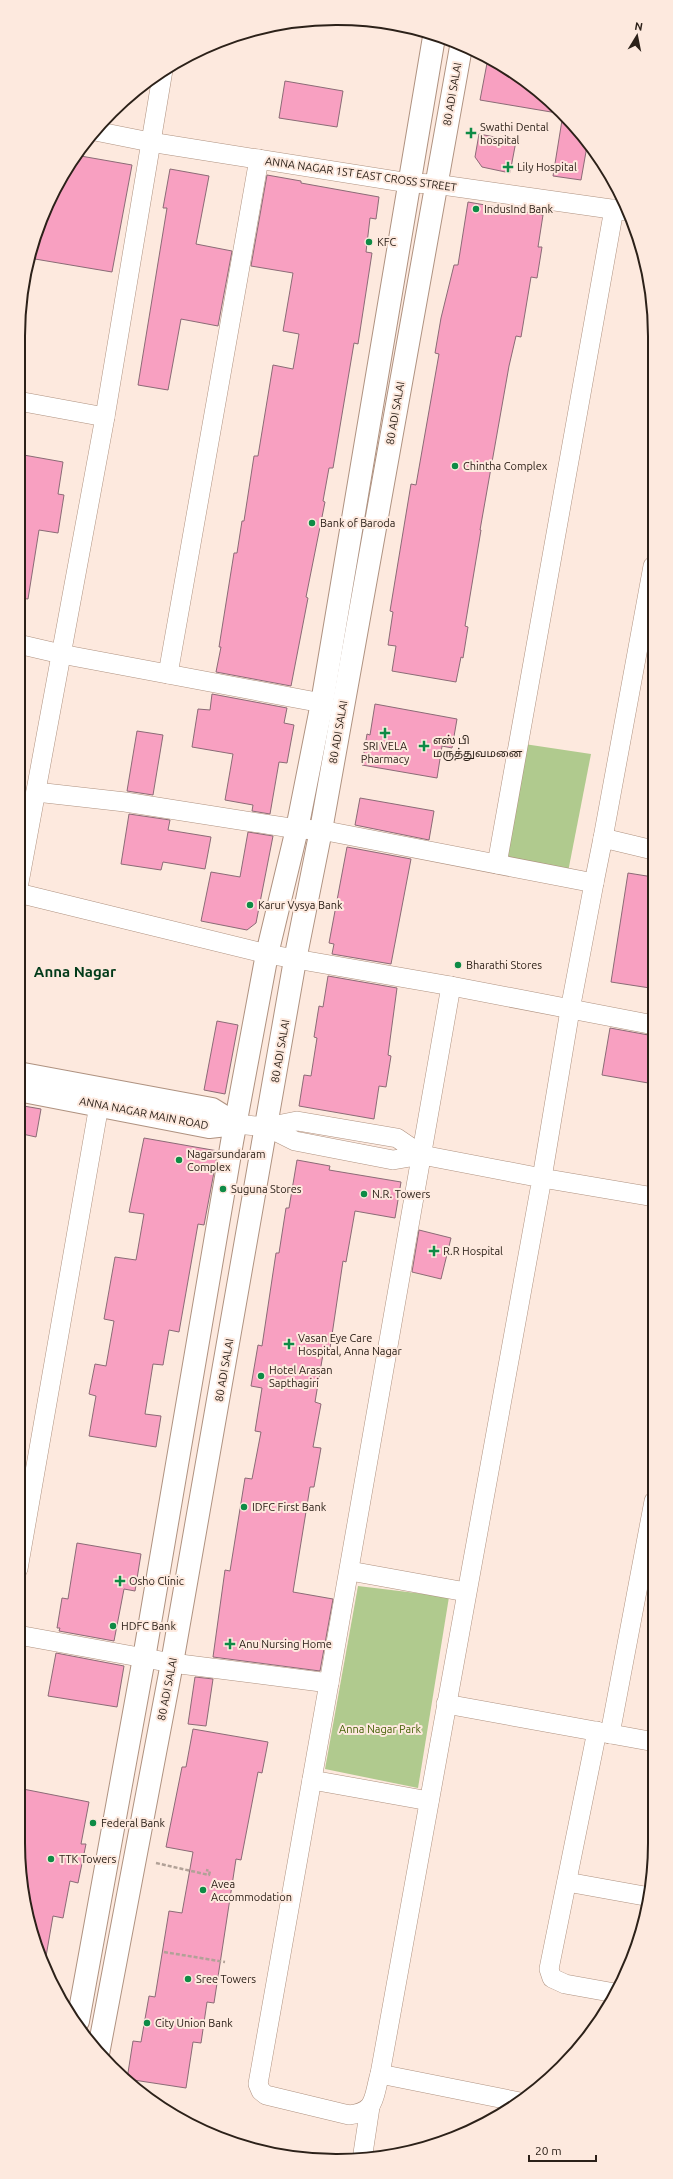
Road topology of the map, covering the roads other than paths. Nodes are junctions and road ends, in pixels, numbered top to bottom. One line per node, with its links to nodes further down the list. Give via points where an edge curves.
1 (433, 41): 7 (main road, 80 ADI SALAI)
2 (460, 51): 8 (main road, 80 ADI SALAI)
3 (162, 78): 5 (street)
4 (101, 132): 5 (street, ANNA NAGAR 1ST EAST CROSS STREET)
5 (150, 142): 6 (street, ANNA NAGAR 1ST EAST CROSS STREET); 11 (street)
6 (259, 159): 7 (street, ANNA NAGAR 1ST EAST CROSS STREET); 15 (street)
7 (409, 183): 8 (street, ANNA NAGAR 1ST EAST CROSS STREET); 16 (main road, 80 ADI SALAI)
8 (436, 184): 9 (street, ANNA NAGAR 1ST EAST CROSS STREET); 20 (main road, 80 ADI SALAI)
9 (621, 210): 23 (street)
10 (25, 402): 11 (street)
11 (105, 417): 14 (street)
12 (648, 593): 21 (street)
13 (25, 646): 14 (street)
14 (61, 654): 15 (street); 17 (street)
15 (168, 674): 16 (street)
16 (322, 703): 19 (main road, 80 ADI SALAI)
17 (36, 792): 18 (street); 19 (street, via 125,802)
18 (25, 828)
19 (297, 829): 20 (street); 26 (main road, 80 ADI SALAI)
20 (321, 830): 23 (street); 27 (main road, 80 ADI SALAI)
21 (603, 838): 22 (street); 24 (street)
22 (648, 849)
23 (497, 864): 24 (street)
24 (594, 884): 29 (street)
25 (25, 895): 26 (street)
26 (268, 954): 27 (street); 34 (main road, 80 ADI SALAI)
27 (295, 960): 28 (street); 35 (main road, 80 ADI SALAI)
28 (451, 986): 29 (street); 36 (street)
29 (570, 1010): 30 (street); 37 (street)
30 (648, 1024)
31 (25, 1074): 34 (main road, ANNA NAGAR MAIN ROAD, via 212,1109)
32 (25, 1091): 33 (main road, ANNA NAGAR MAIN ROAD)
33 (99, 1105): 34 (main road, ANNA NAGAR MAIN ROAD, via 208,1127); 39 (street)
34 (236, 1124): 35 (street); 44 (main road, 80 ADI SALAI)
35 (267, 1127): 36 (street, via 295,1141 393,1160); 45 (main road, 80 ADI SALAI)
36 (422, 1155): 37 (street); 41 (street)
37 (542, 1178): 38 (street); 42 (street)
38 (648, 1196)
39 (25, 1515)
40 (648, 1529): 48 (street)
41 (350, 1571): 42 (street); 46 (street)
42 (466, 1592): 47 (street)
43 (25, 1636): 44 (street)
44 (144, 1658): 45 (street); 55 (main road, 80 ADI SALAI)
45 (172, 1663): 46 (street); 56 (main road, 80 ADI SALAI)
46 (329, 1683): 50 (street)
47 (446, 1704): 48 (street); 51 (street)
48 (604, 1732): 49 (street); 52 (street)
49 (648, 1741)
50 (312, 1780): 51 (street); 59 (street, via 258,2084 266,2095 349,2115 362,2113)
51 (429, 1801): 57 (street)
52 (567, 1882): 53 (street); 54 (street, via 549,1969 552,1978 565,1984)
53 (643, 1896)
54 (609, 1992)
55 (79, 2018)
56 (100, 2045)
57 (380, 2074): 58 (street); 59 (street)
58 (512, 2100)
59 (370, 2106): 60 (street)
60 (363, 2152)

